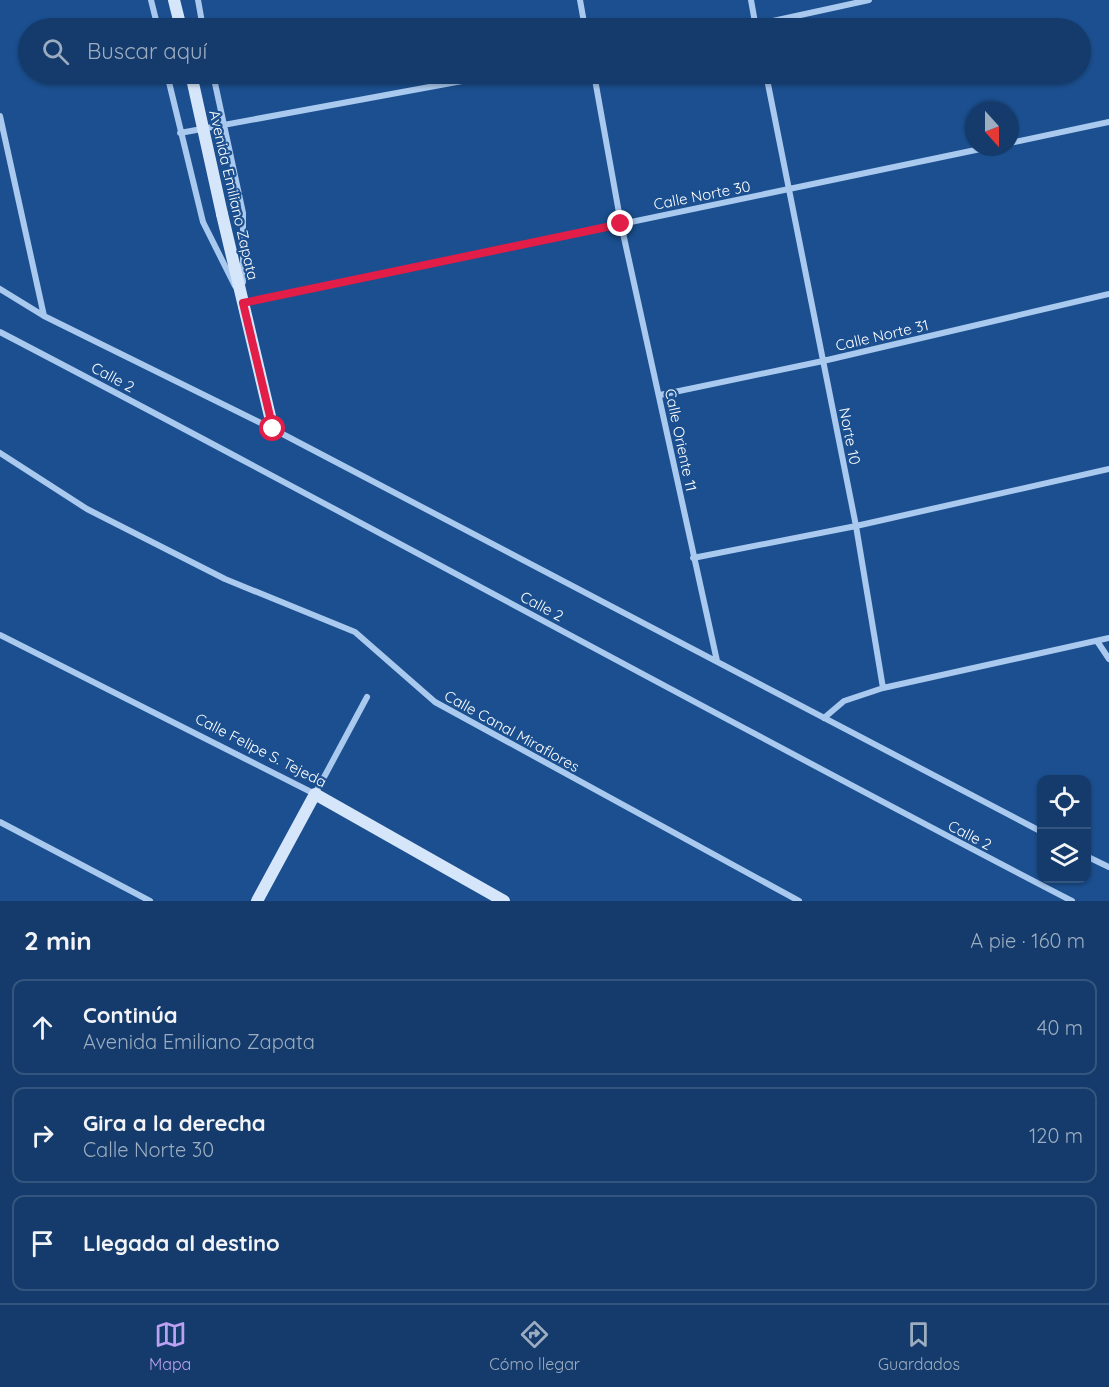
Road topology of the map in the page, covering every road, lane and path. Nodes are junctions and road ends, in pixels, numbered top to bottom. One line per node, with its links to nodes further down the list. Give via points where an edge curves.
1 (151, 0): 7 (street)
2 (174, 0): 8 (street)
3 (198, 0): 9 (street)
4 (580, 0): 10 (street)
5 (751, 0): 11 (street)
6 (869, 0): 12 (street)
7 (156, 18)
8 (178, 18)
9 (201, 18)
10 (583, 18)
11 (754, 18)
12 (794, 18)
13 (169, 84): 22 (street)
14 (193, 84): 29 (street, Avenida Emiliano Zapata, bridge)
15 (215, 84): 21 (street)
16 (446, 84): 21 (street)
17 (596, 84): 26 (street, Calle Oriente 11)
18 (768, 84): 25 (street, Norte 10)
19 (0, 116): 30 (street)
20 (1109, 122): 23 (street)
21 (223, 125): 22 (street); 29 (street, via 243,213)
22 (180, 133): 29 (street, via 203,222)
23 (1019, 141)
24 (965, 152): 25 (street, Calle Norte 30)
25 (790, 190): 26 (street, Calle Norte 30); 32 (street, Norte 10)
26 (621, 224): 29 (street, Calle Norte 30); 33 (street, Calle Oriente 11)
27 (0, 289): 30 (street)
28 (1109, 294): 32 (street, Calle Norte 31)
29 (243, 303): 34 (street, Avenida Emiliano Zapata)
30 (44, 316): 34 (street)
31 (0, 332): 56 (street, Calle 2)
32 (824, 361): 33 (street, Calle Norte 31); 37 (street, Norte 10)
33 (660, 395): 38 (street, Calle Oriente 11)
34 (273, 429): 43 (street)
35 (0, 453): 55 (street, Calle Canal Miraflores, via 129,531 225,579 355,632 435,702)
36 (1109, 469): 37 (street)
37 (856, 526): 38 (street); 44 (street, Norte 10)
38 (693, 558): 43 (street, Calle Oriente 11)
39 (0, 635): 47 (street, Calle Felipe S. Tejeda)
40 (1109, 638): 41 (street)
41 (1097, 641): 42 (street); 44 (street)
42 (1109, 659)
43 (717, 661): 46 (street)
44 (883, 688): 46 (street, via 844,700)
45 (367, 697): 47 (street)
46 (824, 718): 49 (street)
47 (315, 794): 53 (street); 54 (street, Calle Felipe S. Tejeda)
48 (0, 822): 52 (street)
49 (1037, 830)
50 (1091, 858): 51 (street)
51 (1109, 867)
52 (150, 901)
53 (257, 901)
54 (504, 901)
55 (799, 901)
56 (1072, 901)

